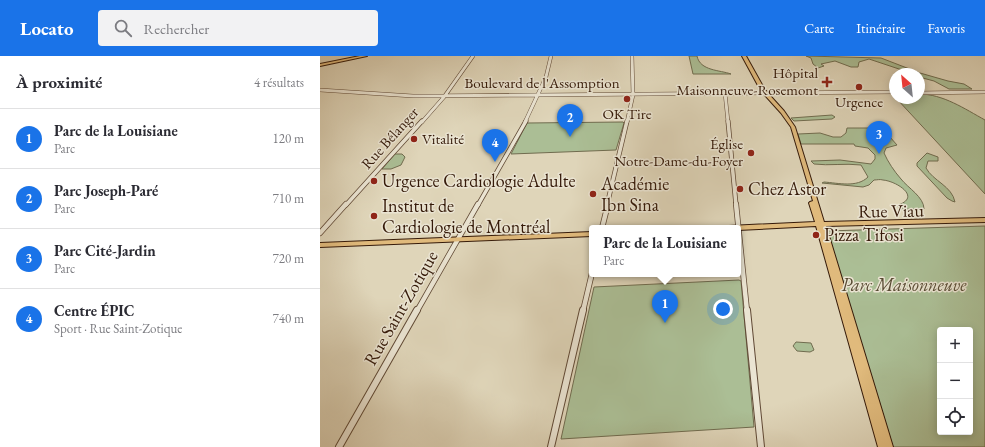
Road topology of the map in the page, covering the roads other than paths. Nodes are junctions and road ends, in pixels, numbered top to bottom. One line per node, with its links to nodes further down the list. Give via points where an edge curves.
1 (358, 56): 7 (main road)
2 (365, 56): 7 (main road)
3 (473, 56): 17 (street, Rue Bélanger)
4 (551, 56): 15 (street, Rue Saint-Zotique)
5 (632, 56): 16 (street)
6 (743, 56): 12 (main road)
7 (320, 64)
8 (320, 90): 17 (street, Boulevard de l'Assomption, via 406,96)
9 (985, 91): 10 (street)
10 (925, 92)
11 (725, 93): 12 (street, Boulevard de l'Assomption); 16 (street, Boulevard de l'Assomption); 23 (street)
12 (762, 93): 13 (street, Boulevard de l'Assomption); 18 (street, Boulevard de l'Assomption); 19 (main road); 24 (main road, via 790,127)
13 (889, 93)
14 (889, 93): 18 (street, Boulevard de l'Assomption)
15 (539, 94): 16 (street, Boulevard de l'Assomption); 17 (street, Boulevard de l'Assomption); 28 (street, Rue Saint-Zotique)
16 (633, 94): 22 (street)
17 (445, 95): 26 (street, Rue Bélanger)
18 (773, 95): 19 (main road, via 769,96)
19 (770, 99): 24 (main road, via 786,115 793,127)
20 (985, 220): 24 (main road, Rue Viau)
21 (985, 224): 24 (main road, Rue Viau)
22 (603, 225)
23 (739, 225)
24 (821, 226): 25 (main road, Rue Viau); 32 (main road)
25 (741, 228)
26 (320, 233)
27 (589, 234): 28 (main road)
28 (457, 240): 29 (main road); 33 (street, Rue Saint-Zotique)
29 (320, 245)
30 (741, 248): 35 (street)
31 (591, 277): 34 (street)
32 (852, 332): 36 (main road); 37 (main road)
33 (339, 447)
34 (551, 447)
35 (761, 447)
36 (882, 447)
37 (890, 447)

